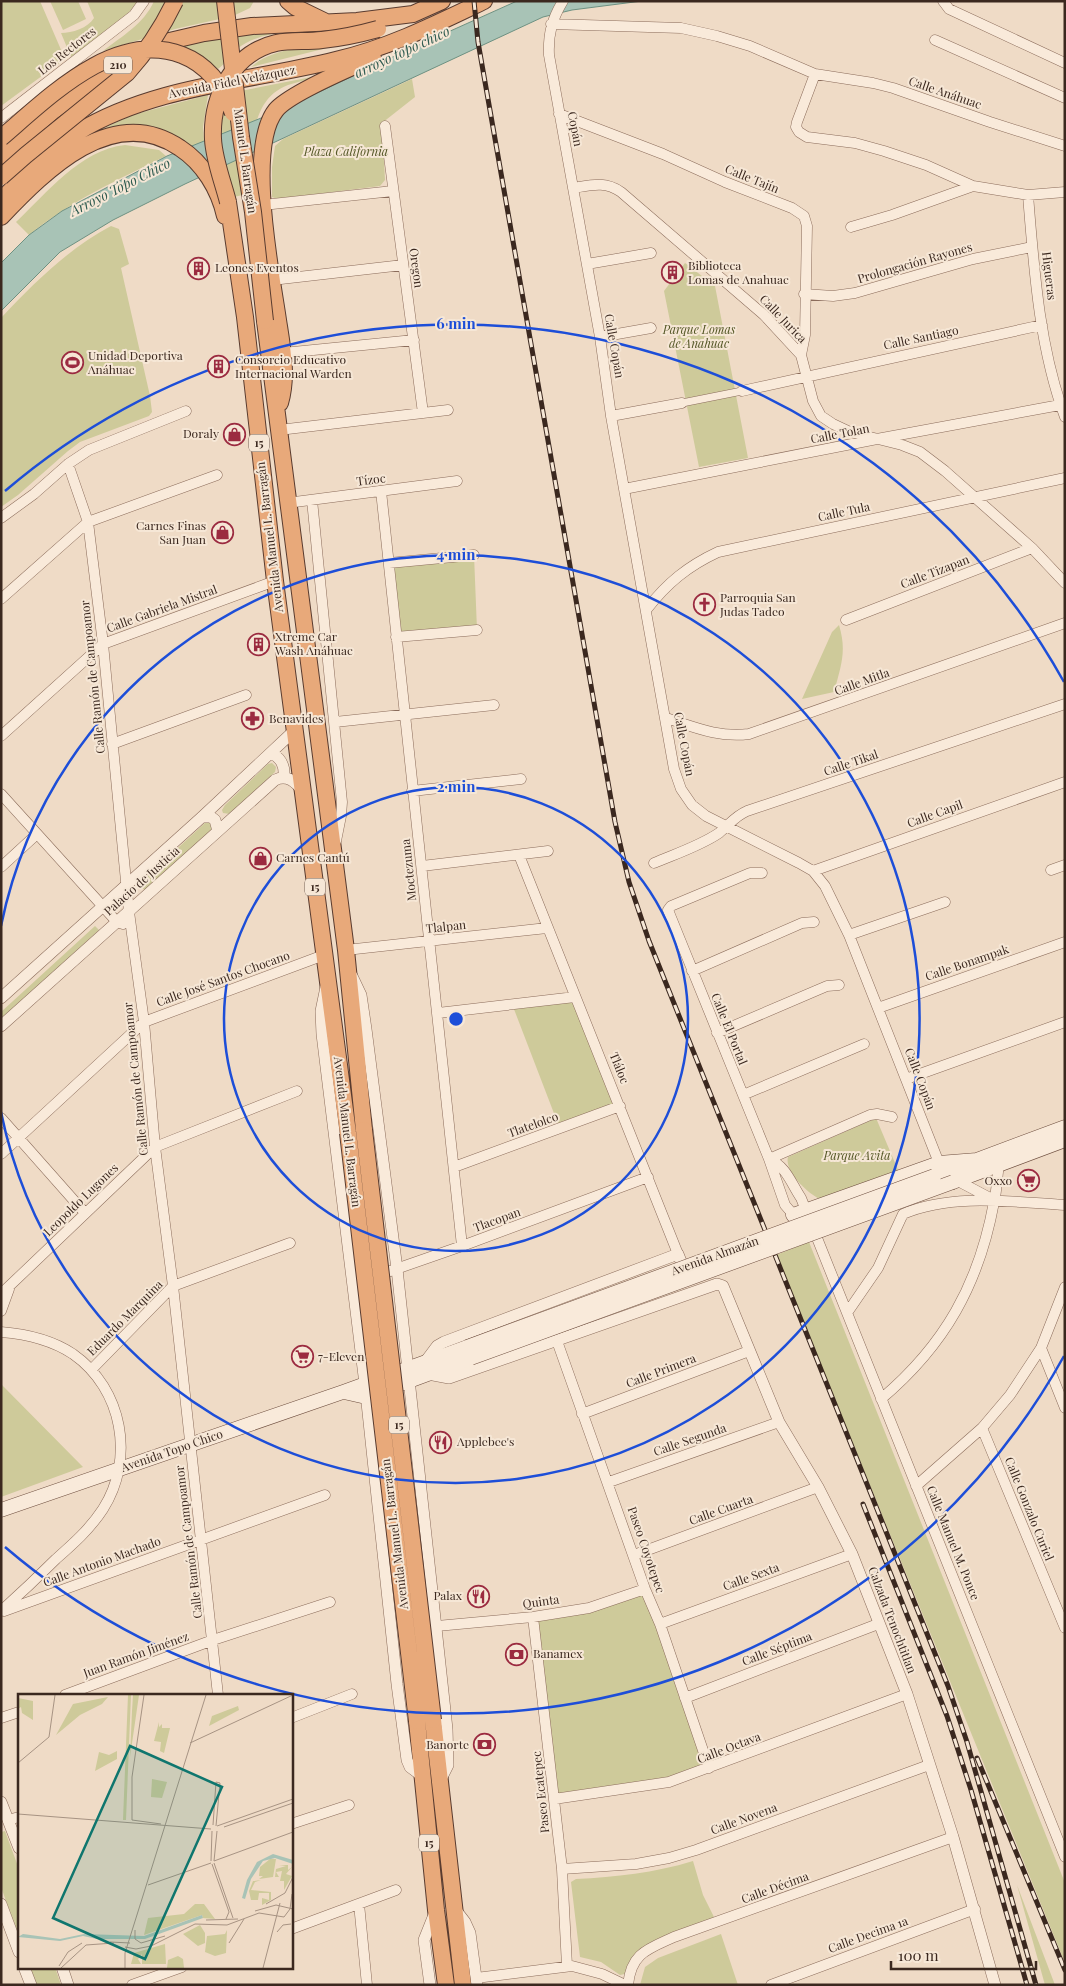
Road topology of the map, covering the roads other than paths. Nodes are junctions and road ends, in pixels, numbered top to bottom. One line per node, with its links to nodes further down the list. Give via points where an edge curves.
1 (144, 1): 18 (street, Los Rectores, via 134,15)
2 (175, 1): 24 (highway, bridge, via 142,57)
3 (226, 1): 20 (highway, Manuel L. Barragán / 15, bridge)
4 (288, 1): 10 (highway)
5 (442, 1): 9 (highway, 210)
6 (484, 1): 12 (highway, Avenida Fidel Velázquez)
7 (563, 1): 11 (street, Copán)
8 (943, 1): 14 (street, via 949,10)
9 (412, 14): 10 (highway, 210); 39 (highway, Manuel L. Barragán / 15, bridge, via 378,29 336,39 278,42 261,48 244,58 226,80 217,101 213,141 228,202)
10 (326, 22): 23 (highway, 210, via 252,26 162,43 130,57 99,78 53,111)
11 (551, 24): 15 (street, Calle Anáhuac, via 681,28 750,46); 17 (street, Copán, via 549,55)
12 (402, 39): 30 (highway, Avenida Fidel Velázquez, via 329,62 148,100 77,132); 31 (highway, via 381,55 312,87 276,110 266,129 262,148)
13 (935, 40): 16 (street)
14 (1065, 63)
15 (814, 74): 22 (street, Calle Anáhuac, via 893,88); 25 (street, via 797,122 796,127 801,134 884,151)
16 (1065, 98)
17 (559, 114): 26 (street, Copán); 40 (street, Calle Tajín, via 801,212 807,226)
18 (1, 118)
19 (385, 126): 27 (street, Oregon)
20 (241, 137): 21 (highway, bridge, via 223,90 204,68 176,53 142,49 114,56 83,73); 41 (highway, Manuel L. Barragán / 15, bridge)
21 (1, 138)
22 (1065, 146)
23 (1, 156)
24 (1, 177)
25 (973, 186): 29 (street); 33 (street)
26 (573, 188): 36 (street, Copán); 47 (street, Calle Jurica, via 600,183 621,192 764,315)
27 (393, 191): 31 (street); 37 (street, Oregon)
28 (1065, 192): 29 (street)
29 (1028, 196): 34 (street, Higueras)
30 (1, 200)
31 (263, 205): 38 (highway)
32 (1, 217): 39 (highway, via 45,175 80,148 115,134 136,132 157,136 182,149 203,168 216,190)
33 (851, 227)
34 (1032, 246): 40 (street, Prolongación Rayones, via 973,259 855,293 833,296); 42 (street, Higueras)
35 (651, 253): 36 (street)
36 (587, 264): 44 (street, Calle Copán)
37 (403, 265): 38 (street); 45 (street, Oregon)
38 (272, 280): 46 (highway)
39 (240, 281): 73 (highway, Avenida Manuel L. Barragán / 15)
40 (804, 294): 47 (street, Calle Tajín, via 805,335)
41 (265, 321): 57 (highway, Avenida Manuel L. Barragán / 15)
42 (1042, 325): 48 (street, Calle Santiago); 51 (street, Higueras)
43 (651, 328): 44 (street)
44 (600, 337): 55 (street, Calle Copán)
45 (414, 340): 46 (street); 54 (street, Oregon)
46 (283, 353): 57 (highway, via 284,391)
47 (800, 354): 48 (street, Calle Jurica)
48 (805, 376): 49 (street, Calle Santiago); 58 (street, Calle Jurica, via 821,416 850,432)
49 (742, 391): 50 (street)
50 (682, 403): 55 (street)
51 (1060, 405): 56 (street, Higueras); 58 (street, Calle Tolan)
52 (448, 410): 54 (street)
53 (186, 411): 59 (street, via 98,446)
54 (423, 413): 57 (street)
55 (612, 416): 63 (street, Calle Copán)
56 (1065, 417)
57 (278, 422): 67 (highway, Avenida Manuel L. Barragán / 15)
58 (877, 439): 63 (street, Calle Tolan); 65 (street, Calle Jurica, via 920,452)
59 (68, 464): 68 (street); 69 (street, Calle Ramón de Campoamor)
60 (217, 475): 69 (street)
61 (1065, 478): 65 (street, Calle Tula)
62 (457, 481): 64 (street, Tízoc)
63 (624, 489): 76 (street, Calle Copán)
64 (381, 491): 66 (street, Tízoc); 72 (street, Moctezuma)
65 (975, 498): 70 (street, Calle Jurica); 76 (street, Calle Tula, via 718,552 671,580)
66 (312, 500): 67 (street, Tízoc); 87 (street)
67 (288, 503): 104 (highway, Avenida Manuel L. Barragán / 15)
68 (1, 518)
69 (88, 522): 75 (street); 81 (street, Calle Ramón de Campoamor)
70 (1032, 548): 74 (street, Calle Jurica); 77 (street, Calle Tizapan)
71 (474, 556): 72 (street)
72 (389, 563): 80 (street, Moctezuma)
73 (275, 581): 81 (street, Calle Gabriela Mistral); 88 (highway, Avenida Manuel L. Barragán / 15)
74 (1065, 583)
75 (1, 599)
76 (647, 609): 86 (street, Calle Copán)
77 (846, 620)
78 (1065, 623): 86 (street, Calle Mitla, via 749,734 717,734)
79 (477, 630): 80 (street)
80 (396, 637): 85 (street, Moctezuma)
81 (103, 644): 89 (street, Calle Gabriela Mistral); 90 (street, Calle Ramón de Campoamor)
82 (246, 695): 90 (street)
83 (1065, 704): 101 (street, Calle Tikal, via 747,811)
84 (494, 705): 85 (street)
85 (404, 714): 87 (street); 95 (street, Moctezuma)
86 (666, 718): 101 (street, Calle Copán, via 674,769 681,789 692,805)
87 (335, 722): 104 (street, via 342,802)
88 (295, 730): 91 (street, Palacio de Justicia); 96 (highway, Avenida Manuel L. Barragán / 15)
89 (1, 736)
90 (112, 744): 114 (street, Calle Ramón de Campoamor)
91 (270, 753): 92 (street, via 282,762); 98 (street, Palacio de Justicia)
92 (284, 777): 96 (street); 100 (street, Palacio de Justicia, via 275,780)
93 (521, 779): 95 (street)
94 (1065, 782): 112 (street, Calle Capil)
95 (412, 791): 109 (street, Moctezuma)
96 (303, 792): 126 (highway, Avenida Manuel L. Barragán / 15)
97 (1, 794): 103 (street)
98 (217, 803): 99 (street, Palacio de Justicia); 100 (street, via 219,815)
99 (202, 817): 102 (street, via 215,820); 114 (street, Palacio de Justicia)
100 (231, 820): 102 (street, Palacio de Justicia)
101 (725, 827): 107 (street, Calle Tikal, via 710,838); 112 (street, Calle Copán)
102 (218, 831): 117 (street, Palacio de Justicia)
103 (37, 834): 110 (street); 116 (street)
104 (334, 849): 125 (highway, Avenida Manuel L. Barragán / 15)
105 (548, 851): 106 (street)
106 (519, 855): 109 (street); 121 (street, Tláloc)
107 (654, 864)
108 (1065, 865): 111 (street)
109 (422, 866): 123 (street, Moctezuma)
110 (1, 867)
111 (1051, 870)
112 (813, 871): 122 (street, Calle Copán, via 825,886)
113 (762, 873): 128 (street, Calle El Portal, via 750,873 668,909)
114 (127, 884): 116 (street, Palacio de Justicia); 117 (street, Calle Ramón de Campoamor)
115 (945, 902): 122 (street)
116 (103, 906): 118 (street); 132 (street, Palacio de Justicia)
117 (129, 912): 118 (street, Palacio de Justicia); 120 (street, Calle Ramón de Campoamor)
118 (117, 922): 120 (street); 137 (street, Palacio de Justicia)
119 (814, 922): 128 (street, via 802,923)
120 (131, 928): 135 (street, Calle Ramón de Campoamor)
121 (548, 928): 123 (street, Tlalpan); 131 (street, Tláloc)
122 (849, 936): 133 (street, Calle Copán)
123 (429, 941): 125 (street, Tlalpan); 134 (street, Moctezuma)
124 (1065, 942): 133 (street, Calle Bonampak)
125 (346, 950): 127 (highway, Avenida Manuel L. Barragán / 15)
126 (324, 955): 129 (highway, Avenida Manuel L. Barragán / 15); 135 (street, Calle José Santos Chocano)
127 (348, 967): 164 (street, via 361,995 364,1012); 218 (highway, Avenida Manuel L. Barragán / 15, bridge)
128 (692, 971): 138 (street, Calle El Portal)
129 (328, 982): 166 (street, via 321,1011 322,1034); 218 (highway, Avenida Manuel L. Barragán / 15, bridge)
130 (839, 985): 138 (street, via 827,986)
131 (575, 997): 134 (street); 143 (street, Tláloc)
132 (1, 998)
133 (878, 1008): 140 (street, Calle Copán)
134 (438, 1013): 153 (street, Moctezuma)
135 (144, 1022): 147 (street, Calle José Santos Chocano); 149 (street, Calle Ramón de Campoamor)
136 (1065, 1022): 140 (street)
137 (1, 1026)
138 (717, 1033): 142 (street, Calle El Portal)
139 (864, 1044): 142 (street)
140 (906, 1079): 154 (street, Calle Copán)
141 (297, 1091): 149 (street, Leopoldo Lugones)
142 (743, 1095): 151 (street, Calle El Portal)
143 (620, 1106): 153 (street, Tlatelolco); 155 (street, Tláloc)
144 (892, 1117): 151 (street, via 870,1115)
145 (1, 1118): 147 (street)
146 (1065, 1127): 154 (main road)
147 (19, 1137): 150 (street, Calle José Santos Chocano); 159 (street)
148 (1065, 1140): 152 (main road, Avenida Almazán)
149 (155, 1147): 159 (street, Leopoldo Lugones); 168 (street, Calle Ramón de Campoamor)
150 (1, 1154)
151 (769, 1159): 160 (street, Calle El Portal, via 787,1208); 160 (street, Calle El Portal, via 785,1170 801,1198)
152 (999, 1164): 156 (main road, Avenida Almazán); 157 (street)
153 (454, 1167): 162 (street, Moctezuma)
154 (938, 1171): 160 (main road); 179 (main road, Avenida Almazán, bridge)
155 (648, 1177): 162 (street, Tlacopan); 163 (street, Tláloc)
156 (956, 1181): 157 (street); 179 (main road, Avenida Almazán, bridge)
157 (995, 1200): 158 (street); 174 (street, via 935,1204 903,1214 878,1268); 184 (street, via 982,1253 962,1301 923,1359)
158 (1065, 1205)
159 (85, 1213): 167 (street, Leopoldo Lugones)
160 (800, 1213): 174 (street, Calle Manuel M. Ponce, via 817,1239)
161 (290, 1243): 168 (street, Eduardo Marquina)
162 (462, 1246): 164 (street, Tlacopan)
163 (678, 1254): 165 (street); 170 (street, Tláloc)
164 (397, 1269): 166 (street, Tlacopan); 182 (street)
165 (623, 1274): 173 (street); 180 (street, via 444,1342 437,1346)
166 (353, 1282): 183 (street)
167 (10, 1286): 171 (street, Leopoldo Lugones); 172 (street)
168 (173, 1286): 181 (street, Eduardo Marquina); 189 (street, Calle Ramón de Campoamor)
169 (1065, 1287): 177 (street)
170 (693, 1292): 173 (street); 178 (street, Calzada Tenochtitlan, via 723,1286)
171 (1, 1294)
172 (1, 1311)
173 (637, 1311): 176 (street)
174 (847, 1313): 184 (street, Calle Manuel M. Ponce)
175 (1, 1332): 181 (street, via 23,1334 53,1344 73,1354)
176 (557, 1341): 180 (street, via 449,1378); 186 (street, Paseo Coyotepec)
177 (1041, 1348): 185 (street); 188 (street, via 1010,1395)
178 (749, 1351): 186 (street, Calle Primera); 187 (street, Calzada Tenochtitlan)
179 (469, 1352): 180 (main road, Avenida Almazán)
180 (426, 1368): 182 (main road, Avenida Almazán)
181 (91, 1370): 190 (street, via 117,1416 122,1435)
182 (408, 1375): 183 (main road, Avenida Almazán); 194 (street)
183 (366, 1390): 189 (main road, Avenida Topo Chico, via 343,1392); 196 (street)
184 (881, 1399): 192 (street, Calle Manuel M. Ponce)
185 (1065, 1408)
186 (582, 1414): 191 (street, Paseo Coyotepec)
187 (779, 1422): 191 (street, Calle Segunda); 193 (street, Calzada Tenochtitlan)
188 (982, 1428): 192 (street); 208 (street, Calle Gonzalo Curiel)
189 (190, 1445): 190 (main road, Avenida Topo Chico); 198 (street, Calle Ramón de Campoamor)
190 (118, 1470): 197 (main road, Avenida Topo Chico); 203 (street, via 104,1508 88,1529)
191 (609, 1482): 200 (street, Paseo Coyotepec)
192 (916, 1486): 230 (street, Calle Manuel M. Ponce)
193 (818, 1487): 199 (street, Calzada Tenochtitlan); 200 (street, Calle Cuarta)
194 (422, 1494): 196 (street); 207 (street)
195 (325, 1495): 198 (street, Calle Antonio Machado)
196 (377, 1498): 221 (street, via 405,1751 410,1767)
197 (1, 1510)
198 (200, 1539): 203 (street, Calle Antonio Machado); 209 (street, Calle Ramón de Campoamor)
199 (852, 1554): 205 (street, Calle Sexta); 206 (street, Calzada Tenochtitlan)
200 (634, 1555): 201 (street, Paseo Coyotepec)
201 (645, 1589): 204 (street, Quinta, via 589,1608); 205 (street, Paseo Coyotepec)
202 (330, 1602): 209 (street, Juan Ramón Jiménez)
203 (1, 1612)
204 (533, 1617): 207 (street, Quinta); 223 (street, Paseo Ecatepec)
205 (660, 1624): 214 (street, Paseo Coyotepec)
206 (878, 1624): 213 (street, Calzada Tenochtitlan); 214 (street, Calle Séptima)
207 (437, 1626): 222 (street, via 448,1765)
208 (1065, 1628)
209 (213, 1640): 210 (street, Juan Ramón Jiménez); 211 (street, Calle Ramón de Campoamor)
210 (68, 1694)
211 (218, 1694)
212 (352, 1694): 217 (street)
213 (907, 1694): 219 (street, Calzada Tenochtitlan); 220 (street, Calle Octava)
214 (685, 1698): 220 (street, Paseo Coyotepec)
215 (18, 1712): 216 (street)
216 (1, 1718)
217 (292, 1718)
218 (425, 1721): 221 (highway, Avenida Manuel L. Barragán / 15); 222 (highway, Avenida Manuel L. Barragán / 15)
219 (929, 1765): 228 (street, Calzada Tenochtitlan); 231 (street, Calle Novena, via 678,1855 636,1864)
220 (709, 1768): 223 (street, Calle Octava, via 649,1786)
221 (422, 1776): 237 (highway, Avenida Manuel L. Barragán / 15)
222 (439, 1782): 235 (highway, Avenida Manuel L. Barragán / 15)
223 (554, 1799): 231 (street, Paseo Ecatepec)
224 (1, 1802): 226 (street)
225 (349, 1805): 227 (street)
226 (14, 1818): 229 (street)
227 (292, 1824)
228 (953, 1838): 236 (street, Calzada Tenochtitlan); 253 (street, Calle Décima, via 666,1941 640,1955 632,1964)
229 (18, 1842)
230 (1065, 1857)
231 (562, 1869): 240 (street, Paseo Ecatepec)
232 (396, 1890): 234 (street)
233 (1, 1904): 239 (street)
234 (359, 1904): 238 (street); 250 (street)
235 (453, 1907): 245 (highway, Avenida Manuel L. Barragán / 15, via 459,1958); 245 (street, via 468,1928)
236 (975, 1909): 246 (street, Calzada Tenochtitlan); 254 (street, Calle Decima 1a)
237 (436, 1910): 251 (street, via 424,1940); 252 (highway, Avenida Manuel L. Barragán / 15)
238 (292, 1929)
239 (18, 1949)
240 (567, 1966): 245 (street); 253 (street, via 588,1969)
241 (24, 1968): 247 (street)
242 (62, 1968): 248 (street)
243 (180, 1968): 244 (street)
244 (151, 1982): 249 (street)
245 (472, 1982)
246 (994, 1984)
247 (31, 1985)
248 (68, 1985)
249 (132, 1985)
250 (367, 1985)
251 (430, 1985)
252 (446, 1985)
253 (626, 1985)
254 (771, 1985)

